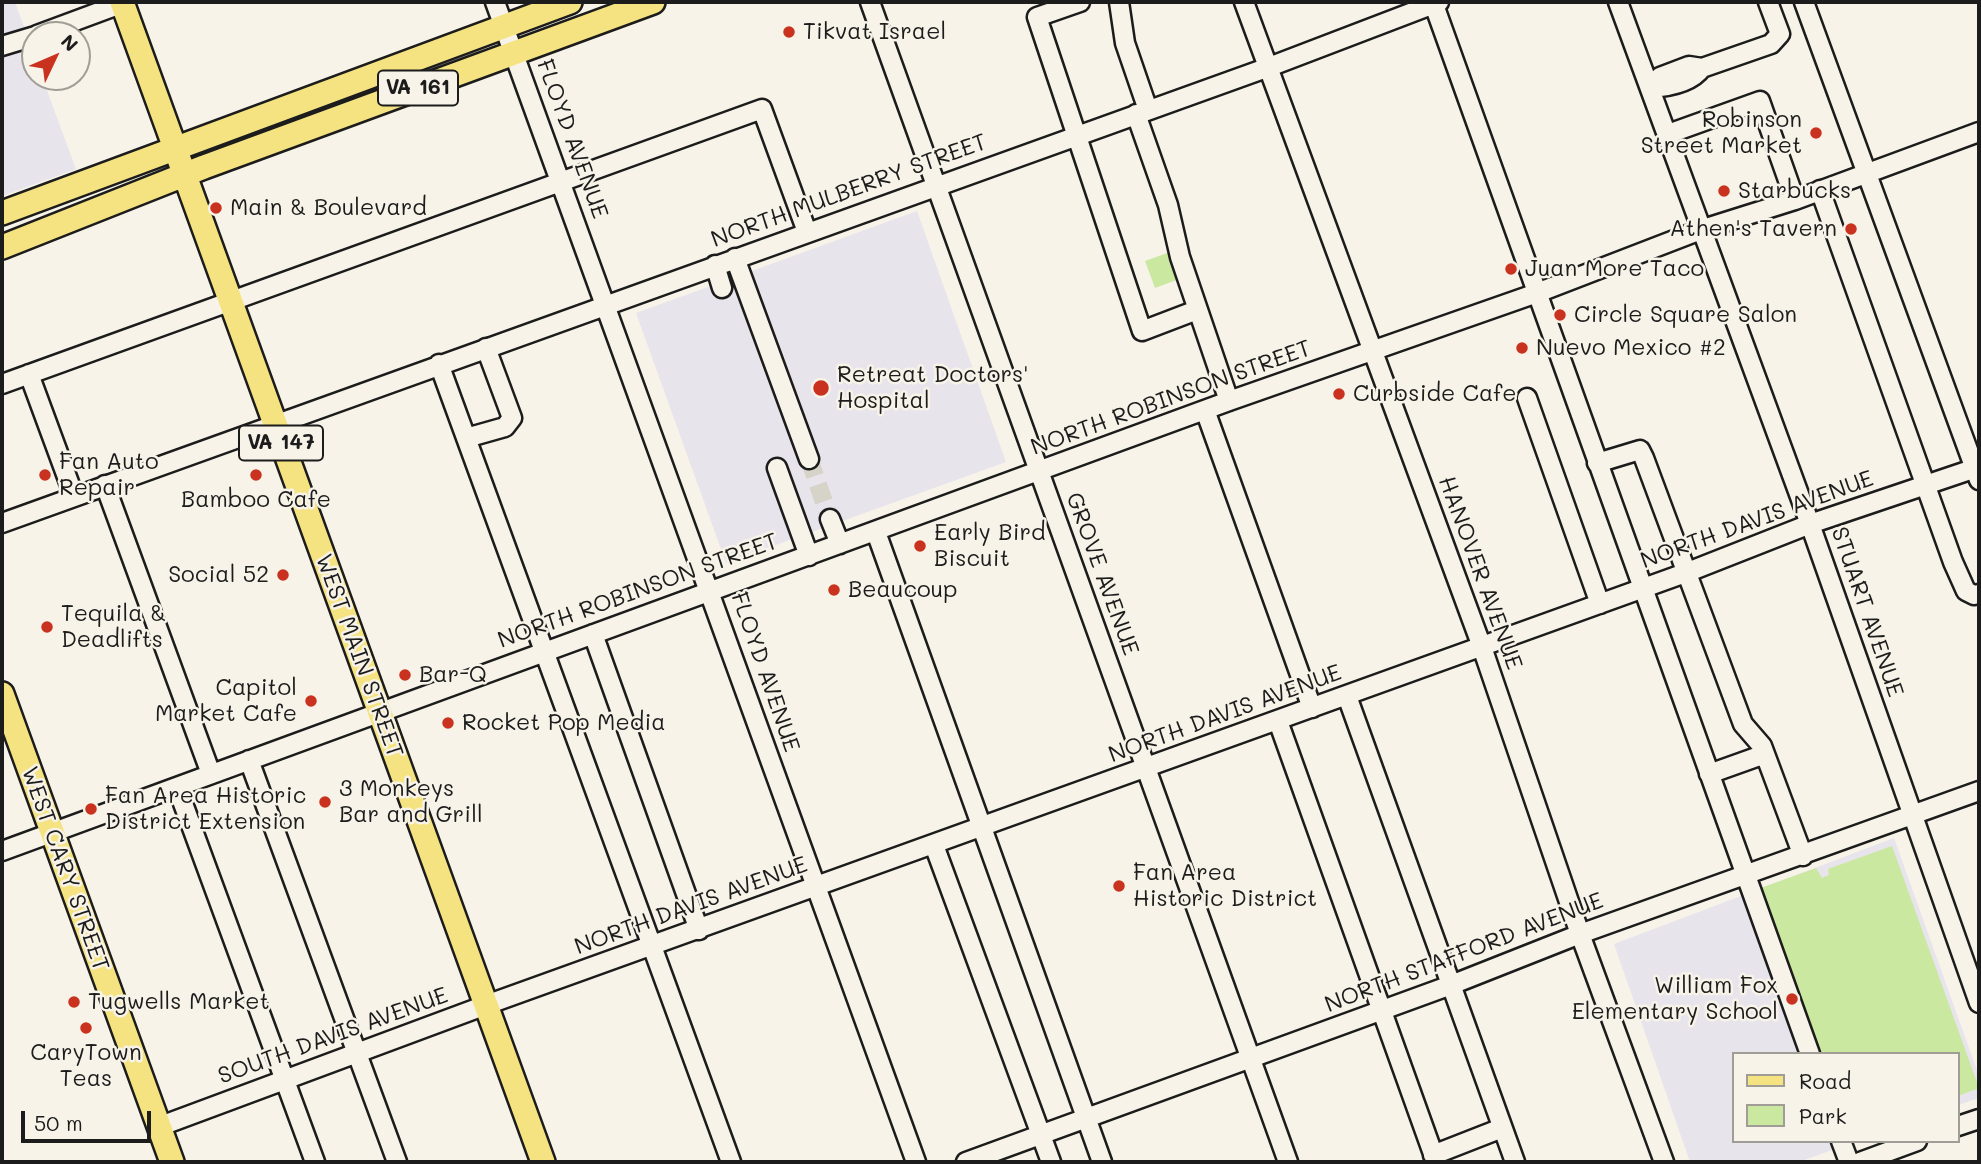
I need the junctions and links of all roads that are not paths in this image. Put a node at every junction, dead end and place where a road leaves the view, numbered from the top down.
1 (124, 2) edge
2 (495, 2) edge
3 (570, 2) edge
4 (653, 2) edge
5 (870, 2) edge
6 (1080, 2) edge
7 (1119, 2) edge
8 (1244, 2) edge
9 (1435, 2) edge
10 (1618, 2) edge
11 (1768, 2) edge
12 (1804, 2) edge
13 (73, 21) edge
14 (504, 26) junction
15 (21, 40) edge
16 (2, 46) edge
17 (514, 52) junction
18 (1269, 66) junction
19 (1650, 88) junction
20 (1142, 112) junction
21 (1979, 132) edge
22 (1668, 134) junction
23 (1076, 135) junction
24 (175, 150) junction
25 (1866, 174) junction
26 (184, 175) junction
27 (560, 181) junction
28 (934, 186) junction
29 (1820, 190) junction
30 (1794, 200) junction
31 (2, 213) edge
32 (1703, 229) junction
33 (807, 232) junction
34 (2, 247) edge
35 (735, 258) junction
36 (715, 265) junction
37 (722, 288) dead end
38 (1537, 293) junction
39 (229, 302) junction
40 (607, 304) junction
41 (1197, 310) junction
42 (486, 348) junction
43 (1372, 349) junction
44 (439, 364) junction
45 (29, 374) junction
46 (2, 384) edge
47 (1527, 398) dead end
48 (1229, 401) junction
49 (1205, 410) junction
50 (274, 424) junction
51 (466, 438) junction
52 (809, 459) tunnel mouth
53 (1597, 463) junction
54 (777, 468) dead end
55 (1040, 472) junction
56 (1978, 472) edge
57 (105, 485) junction
58 (1926, 486) junction
59 (74, 496) junction
60 (54, 504) junction
61 (830, 519) tunnel mouth
62 (61, 522) dead end
63 (2, 523) edge
64 (1810, 524) junction
65 (876, 532) junction
66 (840, 544) junction
67 (809, 556) junction
68 (1688, 572) junction
69 (1643, 589) junction
70 (710, 591) junction
71 (1979, 594) edge
72 (1600, 604) junction
73 (593, 634) junction
74 (1482, 647) junction
75 (544, 652) junction
76 (2, 694) edge
77 (1347, 696) junction
78 (1312, 708) junction
79 (380, 711) junction
80 (1278, 721) junction
81 (1765, 754) junction
82 (249, 760) junction
83 (1146, 769) junction
84 (1709, 774) junction
85 (211, 775) junction
86 (177, 787) junction
87 (1979, 791) edge
88 (1912, 815) junction
89 (982, 828) junction
90 (51, 833) junction
91 (934, 845) junction
92 (2, 852) edge
93 (1804, 856) junction
94 (1746, 877) junction
95 (814, 888) junction
96 (699, 930) junction
97 (1580, 934) junction
98 (652, 947) junction
99 (1451, 985) junction
100 (1979, 1003) edge
101 (486, 1006) junction
102 (1382, 1011) junction
103 (1809, 1052) edge
104 (358, 1054) junction
105 (1250, 1058) junction
106 (285, 1081) junction
107 (1086, 1118) junction
108 (1979, 1119) edge
109 (1960, 1125) edge
110 (158, 1127) junction
111 (1503, 1128) junction
112 (1041, 1135) junction
113 (1842, 1143) edge
114 (1912, 1143) edge
115 (1435, 1158) edge
116 (172, 1162) edge
117 (315, 1162) edge
118 (397, 1162) edge
119 (543, 1162) edge
120 (731, 1162) edge
121 (916, 1162) edge
122 (966, 1162) edge
123 (1051, 1162) edge
124 (1102, 1162) edge
125 (1288, 1162) edge
126 (1515, 1162) edge
127 (1664, 1162) edge
128 (1849, 1162) edge
129 (1860, 1162) edge

1 - 13 street
1 - 24 main road, VA 147
2 - 14 street, FLOYD AVENUE
3 - 14 main road, VA 161
4 - 17 main road, VA 161
5 - 28 street, GROVE AVENUE
6 - 23 street
7 - 20 street
8 - 18 street, HANOVER AVENUE
9 - 18 street, NORTH MULBERRY STREET
9 - 38 street
10 - 19 street, STUART AVENUE
11 - 19 street
12 - 25 street
14 - 17 street, FLOYD AVENUE
14 - 24 main road, VA 161
15 - 16 street
17 - 26 main road, VA 161
17 - 27 street, FLOYD AVENUE
18 - 20 street, NORTH MULBERRY STREET
18 - 43 street, HANOVER AVENUE
19 - 22 street, STUART AVENUE
20 - 23 street, NORTH MULBERRY STREET
20 - 41 street
21 - 25 street, NORTH ROBINSON STREET
22 - 30 street
22 - 32 street, STUART AVENUE
23 - 28 street, NORTH MULBERRY STREET
23 - 41 street
24 - 26 main road, WEST MAIN STREET / VA 147
24 - 31 main road, VA 161
25 - 29 street, NORTH ROBINSON STREET
25 - 56 street
26 - 34 main road, VA 161
26 - 39 main road, WEST MAIN STREET / VA 147
27 - 33 street
27 - 39 street
27 - 40 street, FLOYD AVENUE
28 - 33 street, NORTH MULBERRY STREET
28 - 55 street, GROVE AVENUE
29 - 30 street, NORTH ROBINSON STREET
29 - 58 street
30 - 32 street, NORTH ROBINSON STREET
32 - 38 street, NORTH ROBINSON STREET
32 - 64 street, STUART AVENUE
33 - 35 street, NORTH MULBERRY STREET
35 - 36 street, NORTH MULBERRY STREET
35 - 52 street
36 - 37 street
36 - 40 street, NORTH MULBERRY STREET
38 - 43 street, NORTH ROBINSON STREET
38 - 53 street
39 - 45 street
39 - 50 main road, WEST MAIN STREET / VA 147
40 - 42 street, NORTH MULBERRY STREET
40 - 70 street, FLOYD AVENUE
41 - 48 street
42 - 44 street, NORTH MULBERRY STREET
42 - 51 street
43 - 48 street, NORTH ROBINSON STREET
43 - 74 street, HANOVER AVENUE
44 - 50 street, NORTH MULBERRY STREET
44 - 51 street
45 - 46 street
45 - 59 street
47 - 72 street
48 - 49 street, NORTH ROBINSON STREET
49 - 55 street, NORTH ROBINSON STREET
49 - 78 street
50 - 57 street, NORTH MULBERRY STREET
50 - 79 main road, WEST MAIN STREET / VA 147
51 - 75 street
53 - 68 street
53 - 69 street
54 - 67 street
55 - 65 street, NORTH ROBINSON STREET
55 - 83 street, GROVE AVENUE
56 - 58 street, NORTH DAVIS AVENUE
57 - 59 street, NORTH MULBERRY STREET
57 - 85 street
58 - 64 street, NORTH DAVIS AVENUE
58 - 71 street
59 - 60 street, NORTH MULBERRY STREET
60 - 62 street
60 - 63 street, NORTH MULBERRY STREET
61 - 66 street
64 - 68 street, NORTH DAVIS AVENUE
64 - 88 street, STUART AVENUE
65 - 66 street, NORTH ROBINSON STREET
65 - 89 street
66 - 67 street, NORTH ROBINSON STREET
67 - 70 street, NORTH ROBINSON STREET
68 - 69 street, NORTH DAVIS AVENUE
68 - 81 street
69 - 72 street, NORTH DAVIS AVENUE
69 - 84 street
70 - 73 street, NORTH ROBINSON STREET
70 - 95 street, FLOYD AVENUE
72 - 74 street, NORTH DAVIS AVENUE
73 - 75 street, NORTH ROBINSON STREET
73 - 96 street
74 - 77 street, NORTH DAVIS AVENUE
74 - 97 street, HANOVER AVENUE
75 - 79 street, NORTH ROBINSON STREET
75 - 98 street
76 - 90 main road, WEST CARY STREET
77 - 78 street, NORTH DAVIS AVENUE
77 - 99 street
78 - 80 street, NORTH DAVIS AVENUE
79 - 82 street, NORTH ROBINSON STREET
79 - 101 main road, WEST MAIN STREET / VA 147
80 - 83 street, NORTH DAVIS AVENUE
80 - 102 street
81 - 84 street
81 - 93 street
82 - 85 street, NORTH ROBINSON STREET
82 - 104 street
83 - 89 street, NORTH DAVIS AVENUE
83 - 105 street, GROVE AVENUE
84 - 94 street
85 - 86 street, NORTH ROBINSON STREET
86 - 90 street, NORTH ROBINSON STREET
86 - 106 street
87 - 88 street, NORTH STAFFORD AVENUE
88 - 93 street, NORTH STAFFORD AVENUE
88 - 100 street, STUART AVENUE
89 - 91 street, NORTH DAVIS AVENUE
89 - 107 street
90 - 92 street, NORTH ROBINSON STREET
90 - 110 main road, WEST CARY STREET
91 - 95 street, NORTH DAVIS AVENUE
91 - 112 street
93 - 94 street, NORTH STAFFORD AVENUE
94 - 97 street, NORTH STAFFORD AVENUE
94 - 103 street
95 - 96 street, NORTH DAVIS AVENUE
95 - 121 street, FLOYD AVENUE
96 - 98 street, NORTH DAVIS AVENUE
97 - 99 street, NORTH STAFFORD AVENUE
97 - 127 street, HANOVER AVENUE
98 - 101 street, NORTH DAVIS AVENUE
98 - 120 street
99 - 102 street, NORTH STAFFORD AVENUE
99 - 111 street
101 - 104 street, SOUTH DAVIS AVENUE
101 - 119 main road, WEST MAIN STREET / VA 147
102 - 105 street, NORTH STAFFORD AVENUE
102 - 115 street
104 - 106 street, SOUTH DAVIS AVENUE
104 - 118 street
105 - 107 street, NORTH STAFFORD AVENUE
105 - 125 street, GROVE AVENUE
106 - 110 street, SOUTH DAVIS AVENUE
106 - 117 street
107 - 112 street, NORTH STAFFORD AVENUE
107 - 124 street
108 - 109 street
110 - 116 main road, WEST CARY STREET
111 - 115 street
111 - 126 street
112 - 122 street, NORTH STAFFORD AVENUE
112 - 123 street
113 - 128 street
114 - 129 street

